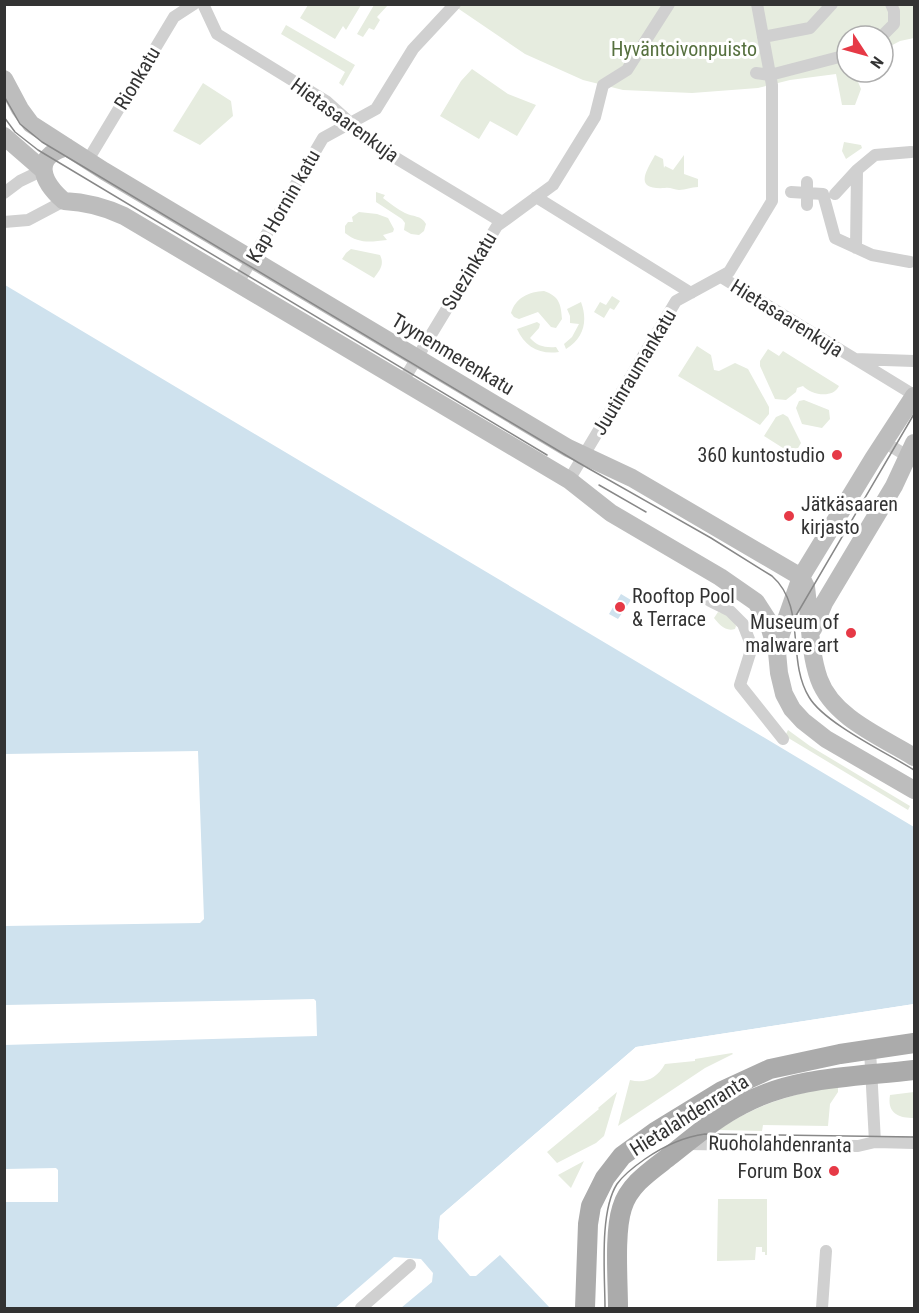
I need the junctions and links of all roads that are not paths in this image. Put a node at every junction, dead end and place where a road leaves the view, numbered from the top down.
1 (194, 4) edge
2 (203, 4) edge
3 (669, 4) edge
4 (757, 4) edge
5 (832, 4) edge
6 (891, 4) edge
7 (454, 5) edge
8 (894, 24) edge
9 (763, 37) junction
10 (835, 59) edge
11 (756, 73) dead end
12 (4, 79) edge
13 (771, 80) junction
14 (349, 122) junction
15 (4, 136) edge
16 (67, 147) junction
17 (911, 152) dead end
18 (88, 160) junction
19 (43, 170) junction
20 (857, 170) junction
21 (791, 192) dead end
22 (4, 193) edge
23 (835, 194) dead end
24 (536, 197) junction
25 (64, 201) junction
26 (4, 222) edge
27 (502, 222) junction
28 (856, 248) junction
29 (252, 260) junction
30 (910, 262) dead end
31 (721, 277) junction
32 (238, 283) junction
33 (691, 293) junction
34 (416, 359) junction
35 (854, 359) junction
36 (915, 361) edge
37 (403, 381) junction
38 (915, 395) edge
39 (884, 441) junction
40 (913, 453) edge
41 (584, 455) junction
42 (569, 480) junction
43 (801, 577) junction
44 (836, 582) junction
45 (710, 601) dead end
46 (756, 602) junction
47 (799, 602) junction
48 (812, 634) junction
49 (777, 652) junction
50 (783, 739) dead end
51 (915, 756) edge
52 (915, 790) edge
53 (915, 1043) edge
54 (870, 1050) junction
55 (915, 1070) edge
56 (872, 1075) junction
57 (875, 1142) junction
58 (915, 1143) edge
59 (685, 1144) junction
60 (825, 1251) dead end
61 (410, 1265) dead end
62 (361, 1308) edge
63 (585, 1308) edge
64 (618, 1308) edge
65 (822, 1308) edge

1 - 18 street, Rionkatu
2 - 14 street, Hietasaarenkuja
3 - 24 street, Suezinkatu
4 - 9 street, Juutinraumankatu
5 - 9 street
6 - 8 street
7 - 14 street, Kap Hornin katu
9 - 13 street, Juutinraumankatu
10 - 13 street
11 - 13 street
12 - 16 main road, Tyynenmerenkatu
13 - 31 street, Juutinraumankatu
14 - 27 street, Hietasaarenkuja
14 - 29 street, Kap Hornin katu
15 - 19 main road
16 - 18 main road, Tyynenmerenkatu
16 - 19 main road
17 - 20 street
18 - 29 main road, Tyynenmerenkatu
19 - 22 street
19 - 25 main road
20 - 23 street
20 - 28 street
21 - 28 street
24 - 27 street, Suezinkatu
24 - 33 street
25 - 26 street
25 - 32 main road
27 - 34 street, Suezinkatu
28 - 30 street
29 - 32 street, Kap Hornin katu
29 - 34 main road, Tyynenmerenkatu
31 - 33 street, Juutinraumankatu
31 - 35 street, Hietasaarenkuja
32 - 37 main road
33 - 41 street, Juutinraumankatu
34 - 37 street, Suezinkatu
34 - 41 main road, Tyynenmerenkatu
35 - 36 street, Hietasaarenkuja
35 - 38 street, Hietasaarenkuja
37 - 42 main road
38 - 39 main road
39 - 40 street
39 - 43 main road
40 - 44 main road
41 - 42 street, Juutinraumankatu
41 - 43 main road, Tyynenmerenkatu
42 - 46 main road
43 - 47 main road
44 - 47 main road
44 - 48 main road
45 - 50 street
46 - 47 main road
46 - 49 main road
47 - 48 main road
47 - 49 main road
48 - 51 main road
49 - 52 main road
53 - 54 main road, Hietalahdenranta
54 - 56 street, Ruoholahdenranta
54 - 63 main road, Hietalahdenranta
55 - 56 main road, Hietalahdenranta
56 - 57 street, Ruoholahdenranta
56 - 59 main road, Hietalahdenranta
57 - 58 street, Ruoholahdenranta
57 - 59 street, Ruoholahdenranta
59 - 64 main road, Hietalahdenranta
60 - 65 street
61 - 62 street

